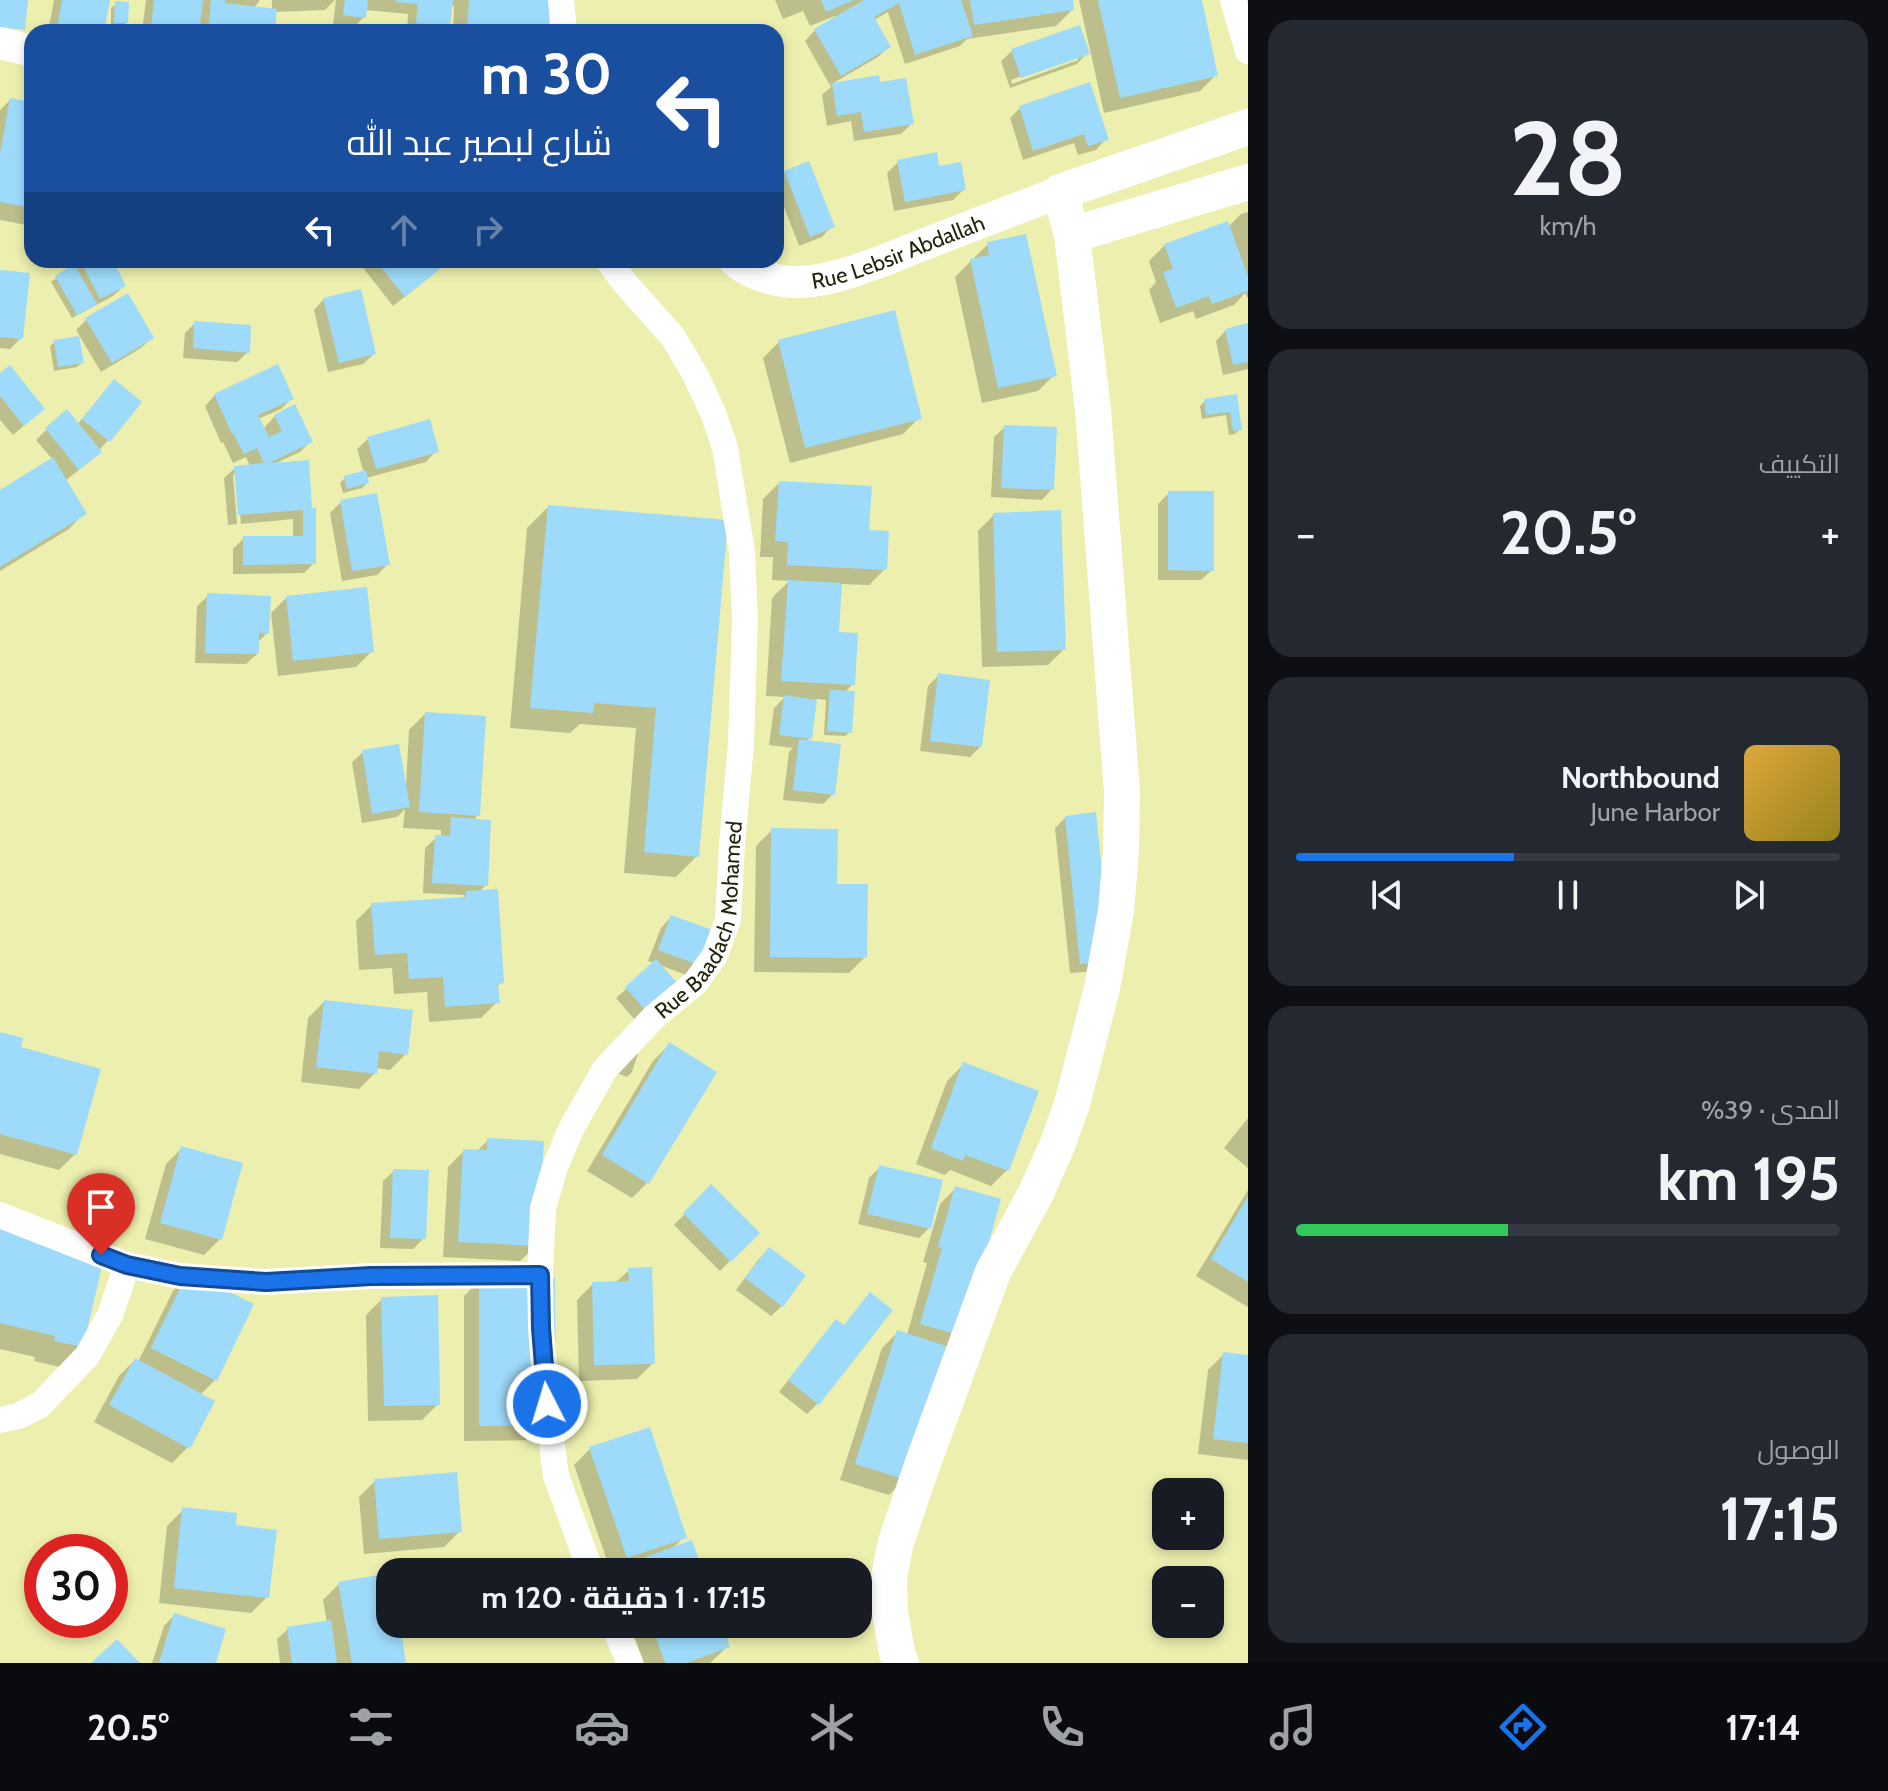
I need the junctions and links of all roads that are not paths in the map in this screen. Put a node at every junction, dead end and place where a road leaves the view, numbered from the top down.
1 (561, 0) edge
2 (1233, 0) edge
3 (563, 24) edge
4 (0, 43) edge
5 (24, 49) edge
6 (1248, 51) edge
7 (1248, 127) edge
8 (1248, 182) edge
9 (1060, 192) junction
10 (1072, 235) junction
11 (614, 268) edge
12 (748, 268) edge
13 (0, 1215) edge
14 (127, 1265) junction
15 (540, 1275) junction
16 (0, 1420) edge
17 (586, 1558) edge
18 (619, 1638) edge
19 (630, 1663) edge
20 (901, 1663) edge

1 - 3 street
2 - 6 street
4 - 5 street
7 - 9 main road
8 - 10 main road
9 - 10 main road
9 - 12 street, Rue Lebsir Abdallah
10 - 20 main road
11 - 15 street, Rue Baadach Mohamed
13 - 14 street
14 - 15 street
14 - 16 street
15 - 17 street, Rue Baadach Mohamed
18 - 19 street

